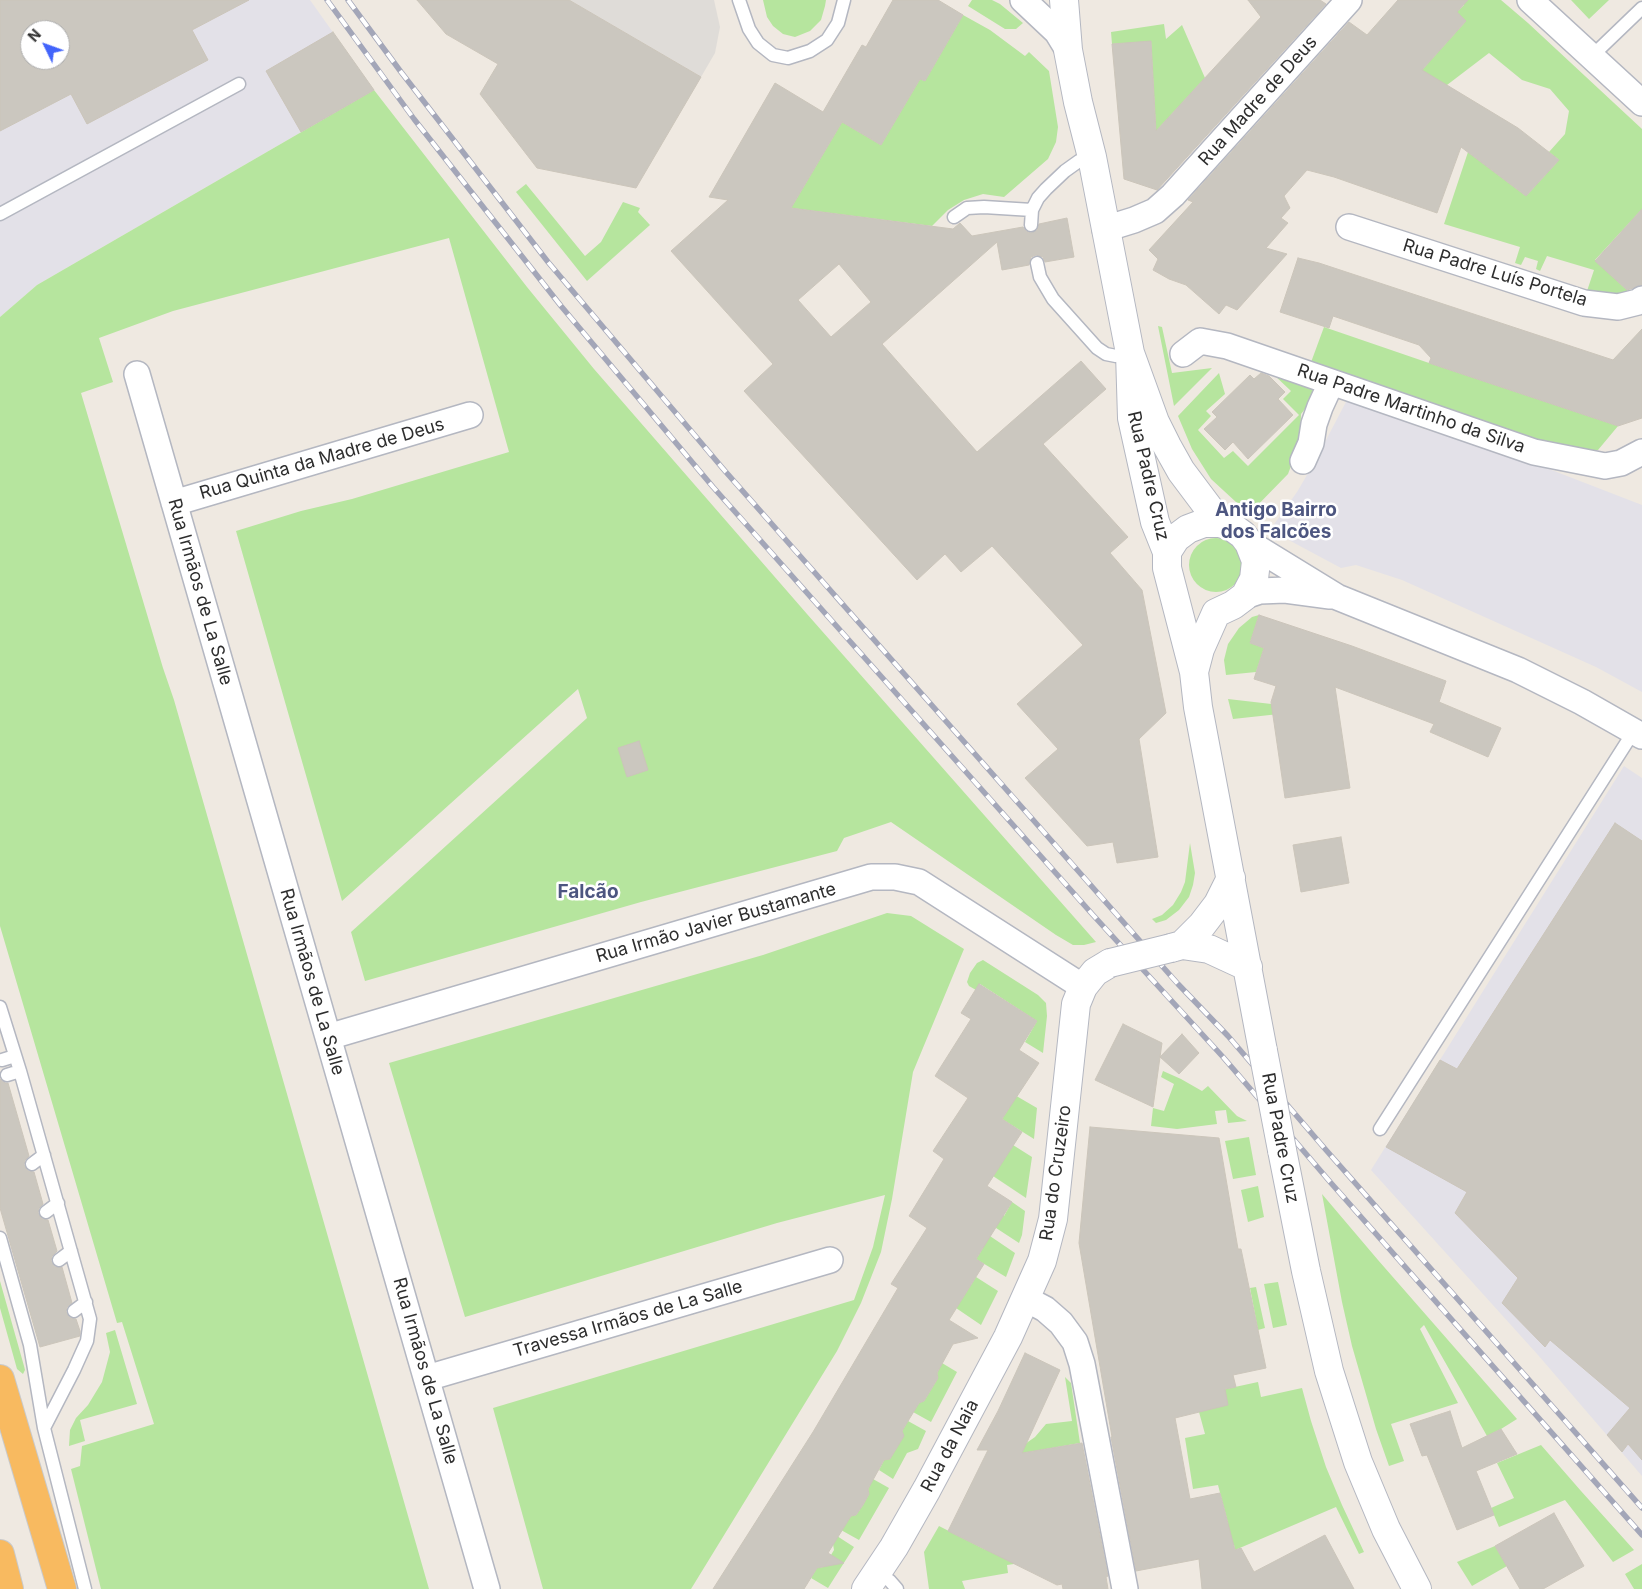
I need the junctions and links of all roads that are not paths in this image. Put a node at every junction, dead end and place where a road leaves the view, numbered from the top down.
1 (739, 0) edge
2 (844, 0) edge
3 (1023, 0) edge
4 (1064, 0) edge
5 (1082, 0) edge
6 (1350, 0) edge
7 (1530, 0) edge
8 (1642, 8) edge
9 (1068, 50) junction
10 (1591, 57) junction
11 (238, 84) dead end
12 (1642, 103) edge
13 (1092, 158) junction
14 (1032, 210) junction
15 (0, 214) edge
16 (954, 217) dead end
17 (1031, 225) dead end
18 (1349, 227) dead end
19 (1105, 229) junction
20 (1037, 264) dead end
21 (1642, 299) edge
22 (1130, 353) junction
23 (1183, 354) dead end
24 (137, 374) dead end
25 (1332, 383) junction
26 (470, 415) dead end
27 (1642, 452) edge
28 (1303, 461) dead end
29 (174, 503) junction
30 (1220, 523) junction
31 (1249, 543) junction
32 (1166, 552) junction
33 (1173, 590) junction
34 (1245, 596) junction
35 (1337, 597) junction
36 (1216, 613) junction
37 (1194, 672) junction
38 (1638, 733) edge
39 (1231, 878) junction
40 (1176, 946) junction
41 (1248, 967) junction
42 (1083, 987) junction
43 (0, 1008) edge
44 (0, 1033) edge
45 (328, 1037) junction
46 (11, 1044) junction
47 (20, 1071) junction
48 (7, 1075) dead end
49 (1380, 1129) dead end
50 (44, 1155) junction
51 (32, 1164) dead end
52 (58, 1203) junction
53 (46, 1212) dead end
54 (4, 1242) edge
55 (71, 1251) junction
56 (60, 1260) dead end
57 (830, 1260) dead end
58 (1026, 1299) junction
59 (86, 1302) junction
60 (74, 1311) dead end
61 (427, 1378) junction
62 (0, 1380) edge
63 (44, 1428) junction
64 (0, 1554) edge
65 (880, 1584) edge
66 (9, 1589) edge
67 (62, 1589) edge
68 (85, 1589) edge
69 (487, 1589) edge
70 (1125, 1589) edge
71 (1417, 1589) edge

1 - 2 lane
3 - 9 street
4 - 9 street
5 - 13 street
6 - 19 street, Rua Madre de Deus
7 - 10 street
8 - 10 lane
9 - 13 street
10 - 12 street
11 - 15 lane
13 - 14 lane
13 - 19 street
14 - 16 lane
14 - 17 lane
18 - 21 street, Rua Padre Luís Portela
19 - 22 street
20 - 22 lane
22 - 30 street, Rua Padre Cruz
22 - 32 street, Rua Padre Cruz
23 - 25 street, Rua Padre Martinho da Silva
24 - 29 street, Rua Irmãos de La Salle
25 - 27 street, Rua Padre Martinho da Silva
25 - 28 street
26 - 29 street, Rua Quinta da Madre de Deus
29 - 45 street, Rua Irmãos de La Salle
30 - 31 street, Rua Padre Cruz
30 - 32 street, Rua Padre Cruz
31 - 34 street
31 - 35 street
32 - 33 street, Rua Padre Cruz
33 - 36 street
33 - 37 street, Rua Padre Cruz
34 - 35 street
34 - 36 street
35 - 38 street
36 - 37 street, Rua Padre Cruz
37 - 39 street, Rua Padre Cruz
38 - 49 lane
39 - 40 street
39 - 41 street, Rua Padre Cruz
40 - 41 street, Rua do Cruzeiro
40 - 42 street, Rua do Cruzeiro, bridge
41 - 71 street, Rua Padre Cruz, bridge
42 - 45 street, Rua Irmão Javier Bustamante
42 - 58 street, Rua do Cruzeiro
43 - 46 lane
44 - 46 lane
45 - 61 street, Rua Irmãos de La Salle
46 - 47 lane
47 - 48 lane
47 - 50 lane
50 - 51 lane
50 - 52 lane
52 - 53 lane
52 - 55 lane
54 - 63 lane
55 - 56 lane
55 - 59 lane
57 - 61 street, Travessa Irmãos de La Salle
58 - 65 street, Rua da Naia
58 - 70 street
59 - 60 lane
59 - 63 lane
61 - 69 street, Rua Irmãos de La Salle
62 - 67 highway
63 - 68 lane
64 - 66 highway

